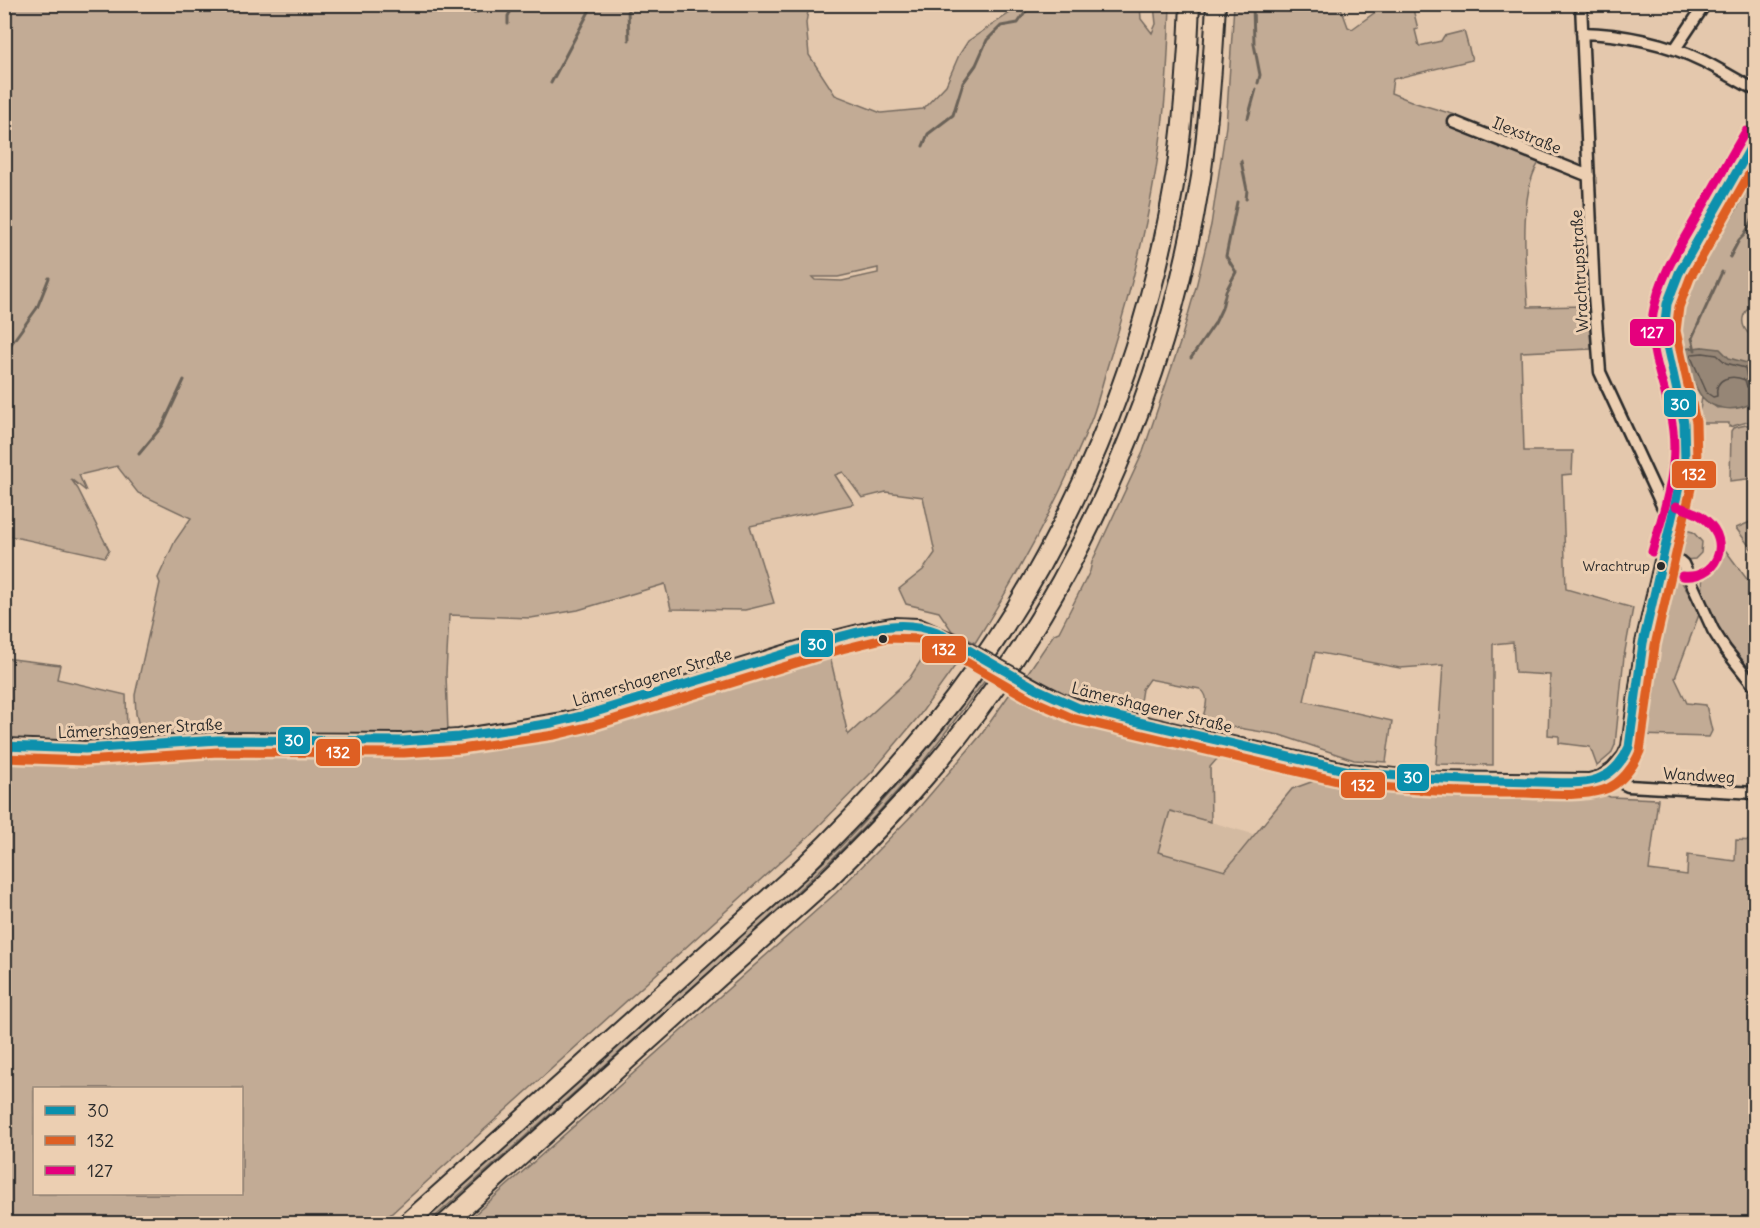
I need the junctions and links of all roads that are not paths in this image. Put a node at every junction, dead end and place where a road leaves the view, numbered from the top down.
1 (1190, 4) edge
2 (1216, 4) edge
3 (1581, 4) edge
4 (1705, 4) edge
5 (1582, 33) junction
6 (1675, 49) junction
7 (1755, 90) edge
8 (1454, 122) dead end
9 (1755, 137) edge
10 (1589, 176) junction
11 (1673, 518) junction
12 (1664, 555) junction
13 (1755, 688) edge
14 (4, 746) edge
15 (1610, 773) junction
16 (1755, 793) edge
17 (406, 1224) edge
18 (445, 1224) edge

1 - 17 highway
2 - 18 highway
3 - 5 street, Wrachtrupstraße
4 - 6 street
5 - 6 street
5 - 10 street, Wrachtrupstraße
6 - 7 street
8 - 10 street, Ilexstraße
9 - 11 main road
10 - 11 street, Wrachtrupstraße
11 - 12 main road
12 - 13 street
12 - 15 main road
14 - 15 main road, Lämershagener Straße, bridge
15 - 16 street, Wandweg

